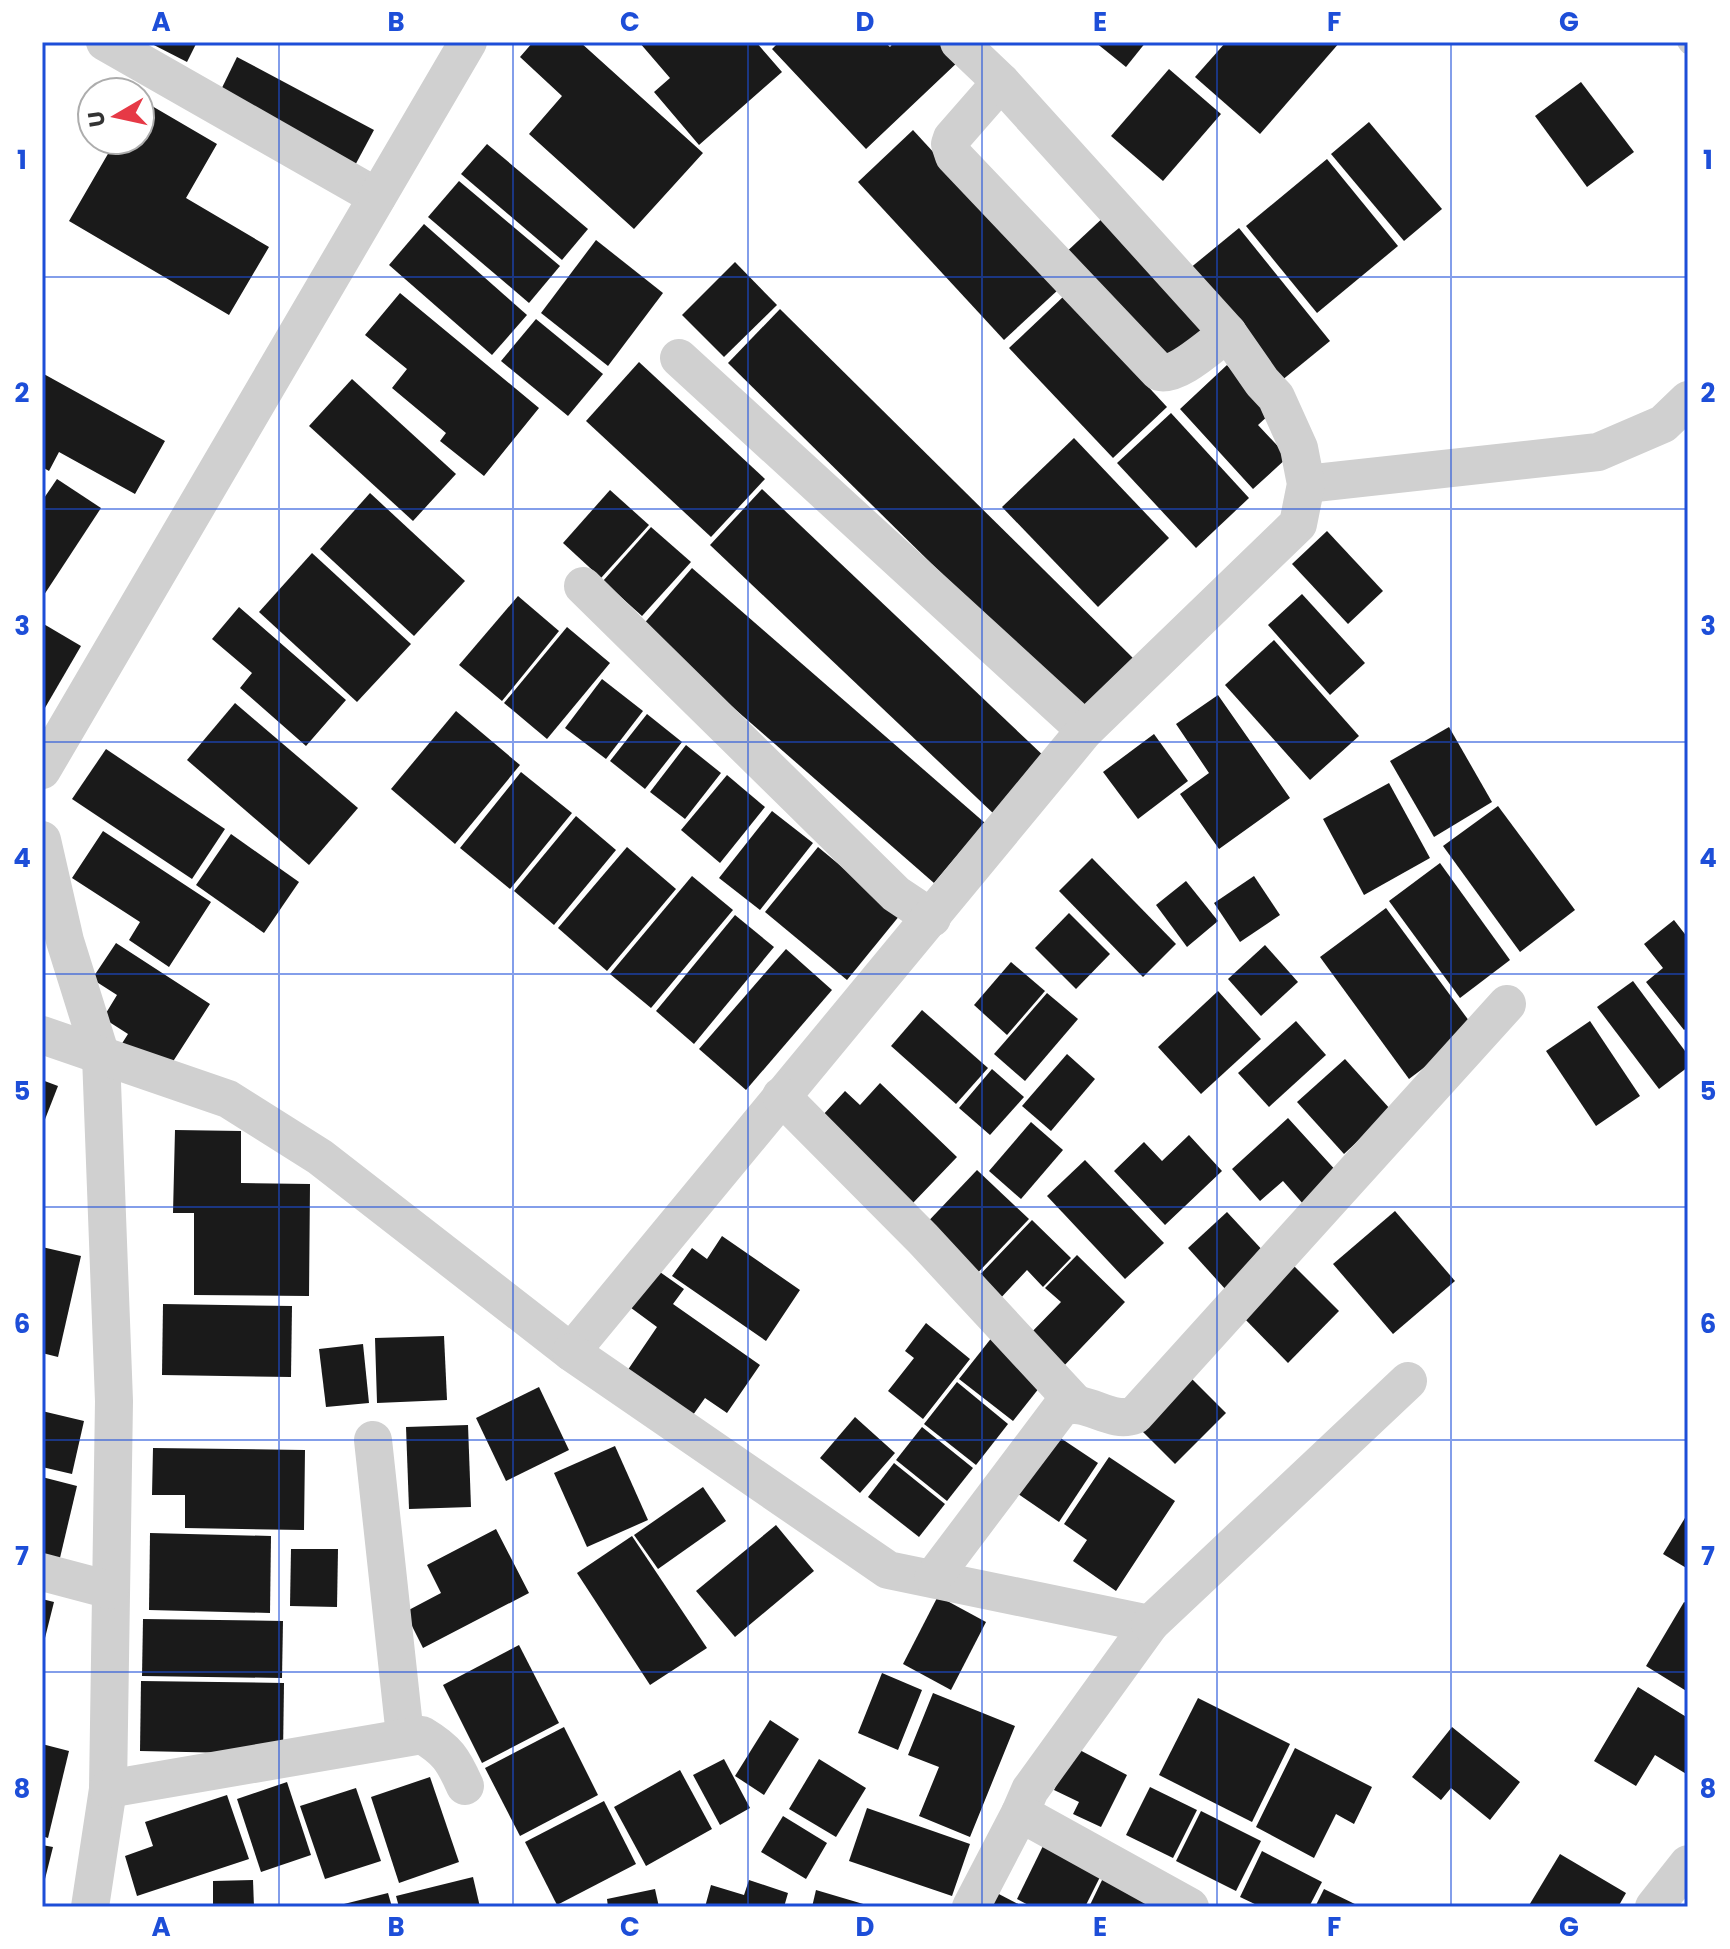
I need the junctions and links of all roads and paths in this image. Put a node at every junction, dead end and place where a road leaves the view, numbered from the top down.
1 (105, 42) edge
2 (468, 42) edge
3 (959, 42) edge
4 (1001, 82) junction
5 (377, 197) junction
6 (1228, 333) junction
7 (679, 358) dead end
8 (1688, 400) edge
9 (1306, 484) junction
10 (583, 586) dead end
11 (1085, 730) junction
12 (42, 770) edge
13 (42, 840) edge
14 (932, 918) junction
15 (1507, 1004) dead end
16 (42, 1035) edge
17 (101, 1056) junction
18 (781, 1096) junction
19 (571, 1352) junction
20 (1408, 1381) dead end
21 (1075, 1403) junction
22 (373, 1440) dead end
23 (42, 1572) edge
24 (933, 1578) junction
25 (110, 1590) junction
26 (1150, 1624) junction
27 (405, 1736) junction
28 (465, 1786) dead end
29 (108, 1789) junction
30 (1020, 1813) junction
31 (1688, 1864) edge
32 (1175, 1903) edge
33 (90, 1907) edge
34 (971, 1907) edge
35 (1654, 1907) edge

1 - 5 street
2 - 5 street
3 - 4 street
4 - 6 street
4 - 6 street
5 - 12 street
6 - 9 street
7 - 11 street
8 - 9 street
9 - 11 street
10 - 14 street
11 - 14 street
13 - 17 street
14 - 18 street
15 - 21 street
16 - 17 street
17 - 19 street
17 - 25 street
18 - 19 street
18 - 21 street
19 - 24 street
20 - 26 street
21 - 24 street
22 - 27 street
23 - 25 street
24 - 26 street
25 - 29 street
26 - 30 street
27 - 28 street
27 - 29 street
29 - 33 street
30 - 32 street
30 - 34 street
31 - 35 street

